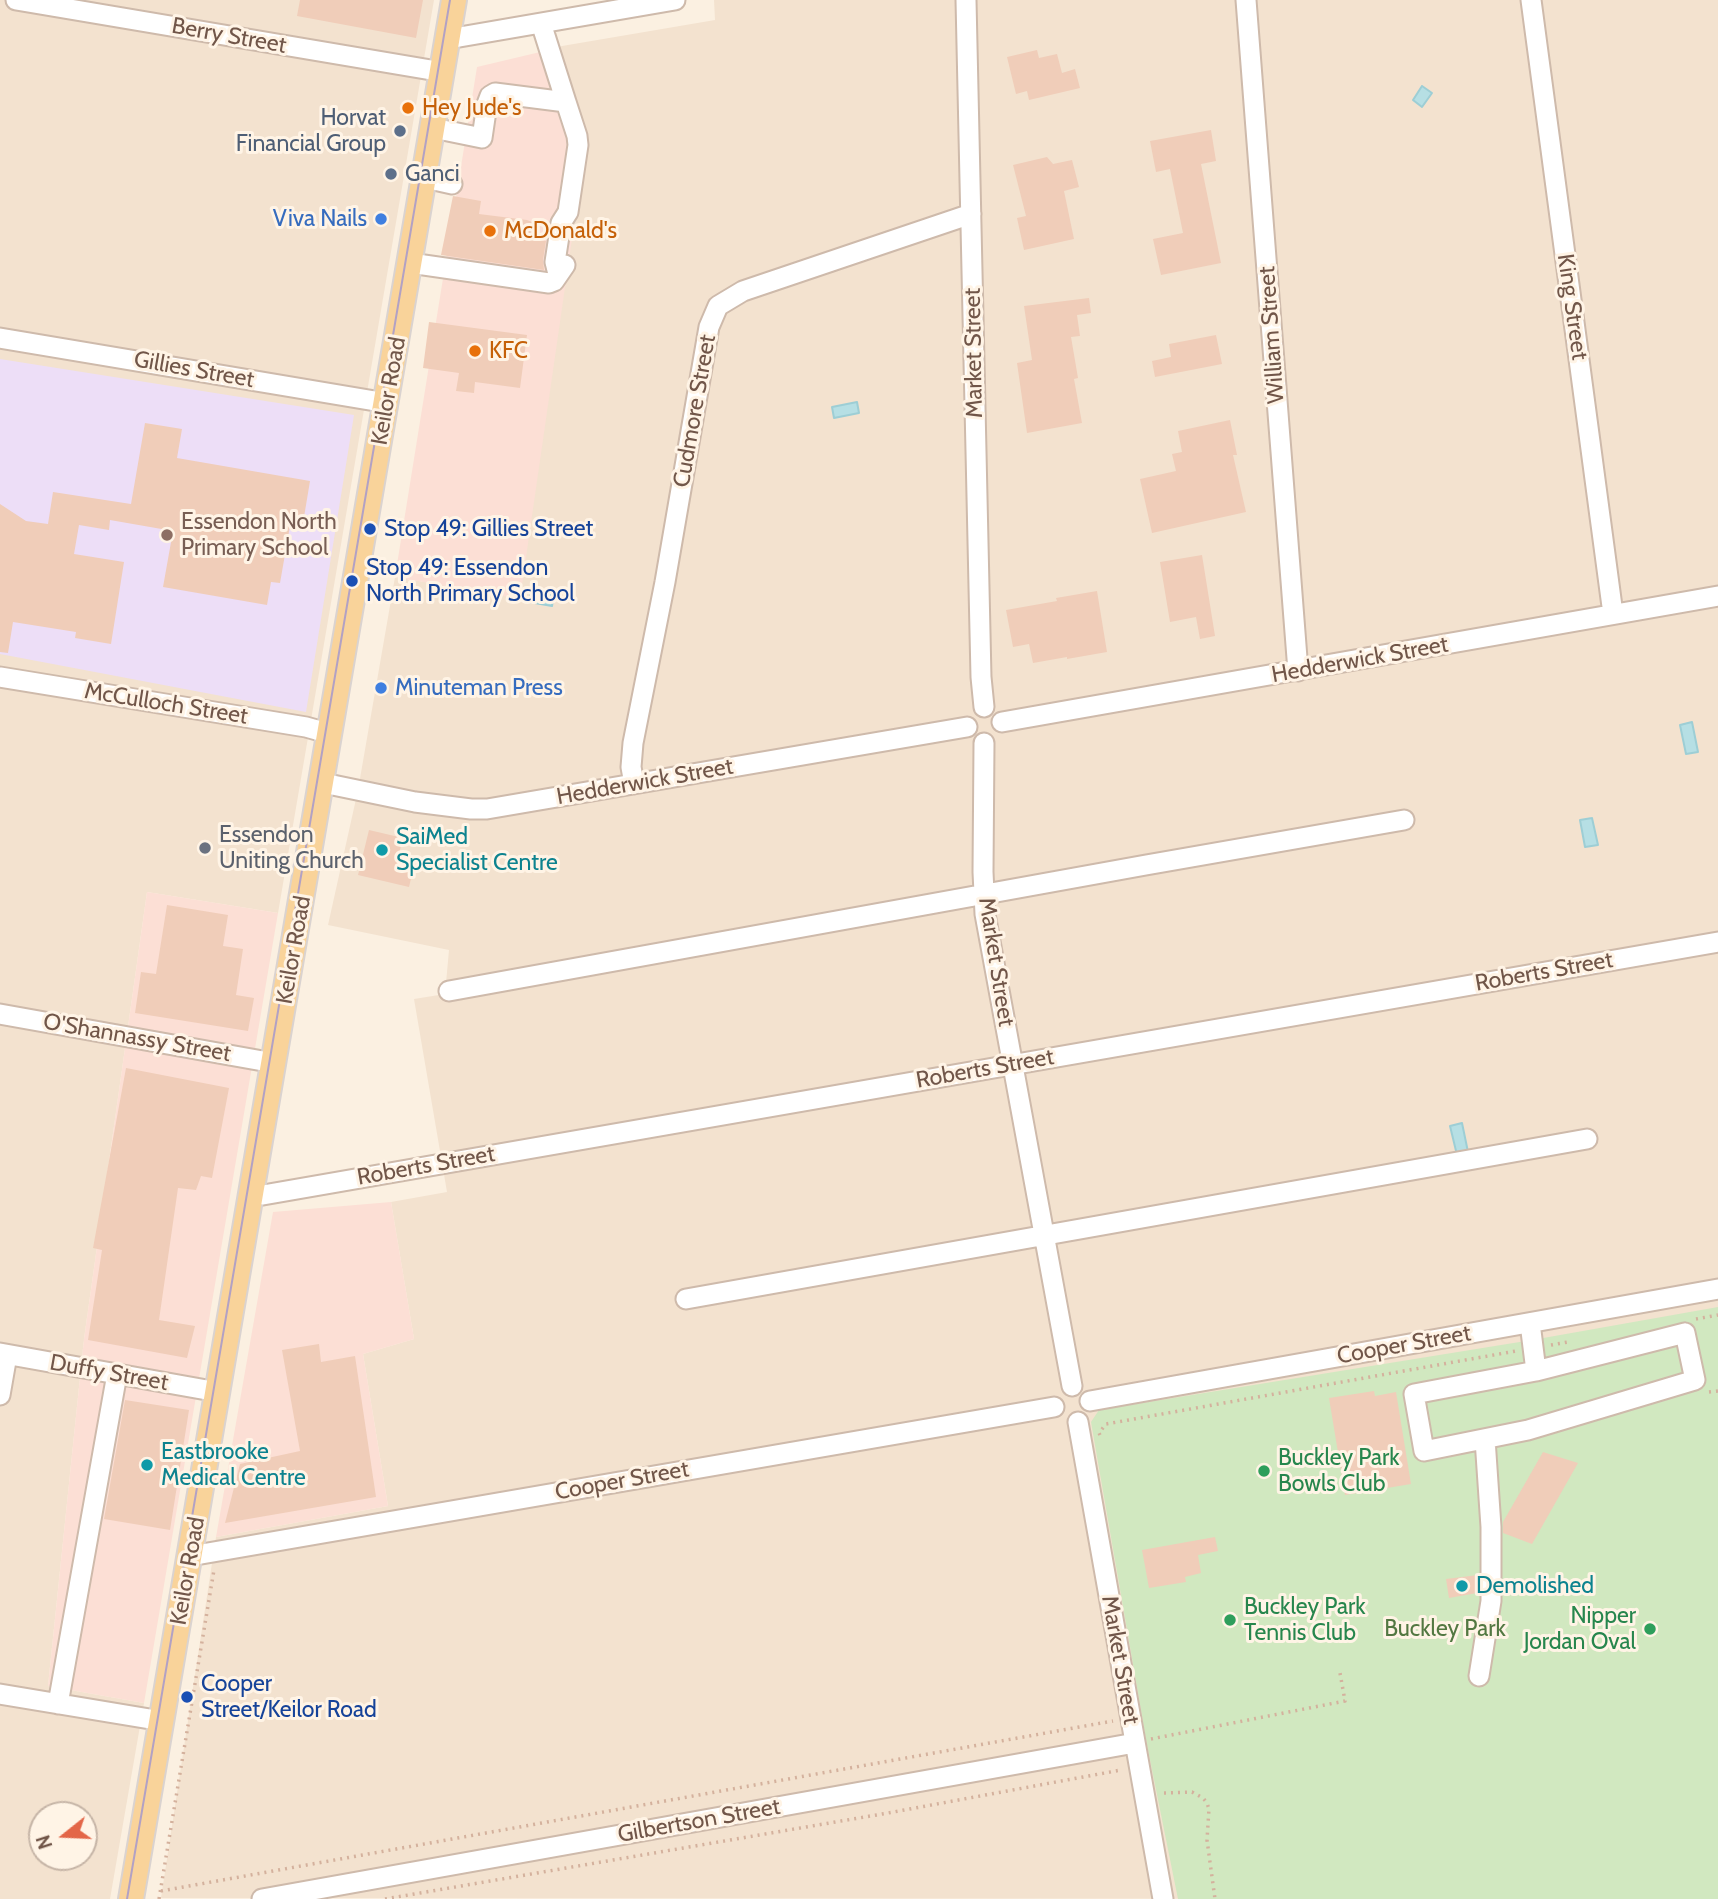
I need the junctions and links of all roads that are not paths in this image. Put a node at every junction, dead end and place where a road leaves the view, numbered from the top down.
1 (16, 0) edge
2 (454, 0) edge
3 (675, 0) edge
4 (966, 0) edge
5 (1246, 0) edge
6 (1531, 0) edge
7 (541, 23) junction
8 (447, 39) junction
9 (443, 72) junction
10 (565, 102) junction
11 (433, 128) junction
12 (425, 178) junction
13 (452, 184) dead end
14 (971, 214) junction
15 (410, 263) junction
16 (0, 338) edge
17 (387, 403) junction
18 (1718, 596) edge
19 (1613, 614) junction
20 (1298, 671) junction
21 (0, 677) edge
22 (984, 707) junction
23 (1002, 722) junction
24 (967, 727) junction
25 (331, 734) junction
26 (984, 743) junction
27 (323, 783) junction
28 (634, 784) junction
29 (1404, 820) dead end
30 (984, 895) junction
31 (1718, 942) edge
32 (449, 990) dead end
33 (0, 1014) edge
34 (274, 1062) junction
35 (1014, 1064) junction
36 (1587, 1139) dead end
37 (252, 1193) junction
38 (1045, 1235) junction
39 (1718, 1289) edge
40 (686, 1299) dead end
41 (1530, 1323) junction
42 (4, 1354) edge
43 (1536, 1371) junction
44 (117, 1374) junction
45 (1072, 1386) junction
46 (218, 1392) junction
47 (0, 1395) edge
48 (1090, 1401) junction
49 (1054, 1407) junction
50 (1078, 1422) junction
51 (1485, 1439) junction
52 (190, 1556) junction
53 (1479, 1676) dead end
54 (0, 1695) edge
55 (58, 1704) junction
56 (162, 1721) junction
57 (1135, 1742) junction
58 (131, 1899) edge
59 (262, 1899) edge
60 (1163, 1899) edge

1 - 9 street, Berry Street
2 - 8 main road, Keilor Road
3 - 7 street
4 - 14 street, Market Street
5 - 20 street, William Street
6 - 19 street, King Street
7 - 8 street
7 - 10 street
8 - 9 main road, Keilor Road
9 - 11 main road, Keilor Road
10 - 11 street
10 - 15 street
11 - 12 main road, Keilor Road
12 - 13 street
12 - 15 main road, Keilor Road
14 - 22 street, Market Street
14 - 28 street, Cudmore Street
15 - 17 main road, Keilor Road
16 - 17 street, Gillies Street
17 - 25 main road, Keilor Road
18 - 19 street, Hedderwick Street
19 - 20 street, Hedderwick Street
20 - 23 street, Hedderwick Street
21 - 25 street, McCulloch Street
22 - 23 street
22 - 24 street
23 - 26 street
24 - 26 street
24 - 28 street, Hedderwick Street
25 - 27 main road, Keilor Road
26 - 30 street, Market Street
27 - 28 street, Hedderwick Street
27 - 34 main road, Keilor Road
29 - 30 street
30 - 32 street
30 - 35 street, Market Street
31 - 35 street, Roberts Street
33 - 34 street, O'Shannassy Street
34 - 37 main road, Keilor Road
35 - 37 street, Roberts Street
35 - 38 street, Market Street
36 - 38 street
37 - 46 main road, Keilor Road
38 - 40 street
38 - 45 street, Market Street
39 - 41 street, Cooper Street
41 - 43 street
41 - 48 street, Cooper Street
42 - 44 street, Duffy Street
42 - 47 street
43 - 51 street
43 - 51 street
44 - 46 street, Duffy Street
44 - 55 street
45 - 48 street
45 - 49 street
46 - 52 main road, Keilor Road
48 - 50 street
49 - 50 street
49 - 52 street, Cooper Street
50 - 57 street, Market Street
51 - 53 street
52 - 56 main road, Keilor Road
54 - 55 street
55 - 56 street
56 - 58 main road, Keilor Road
57 - 59 street, Gilbertson Street
57 - 60 street, Market Street

